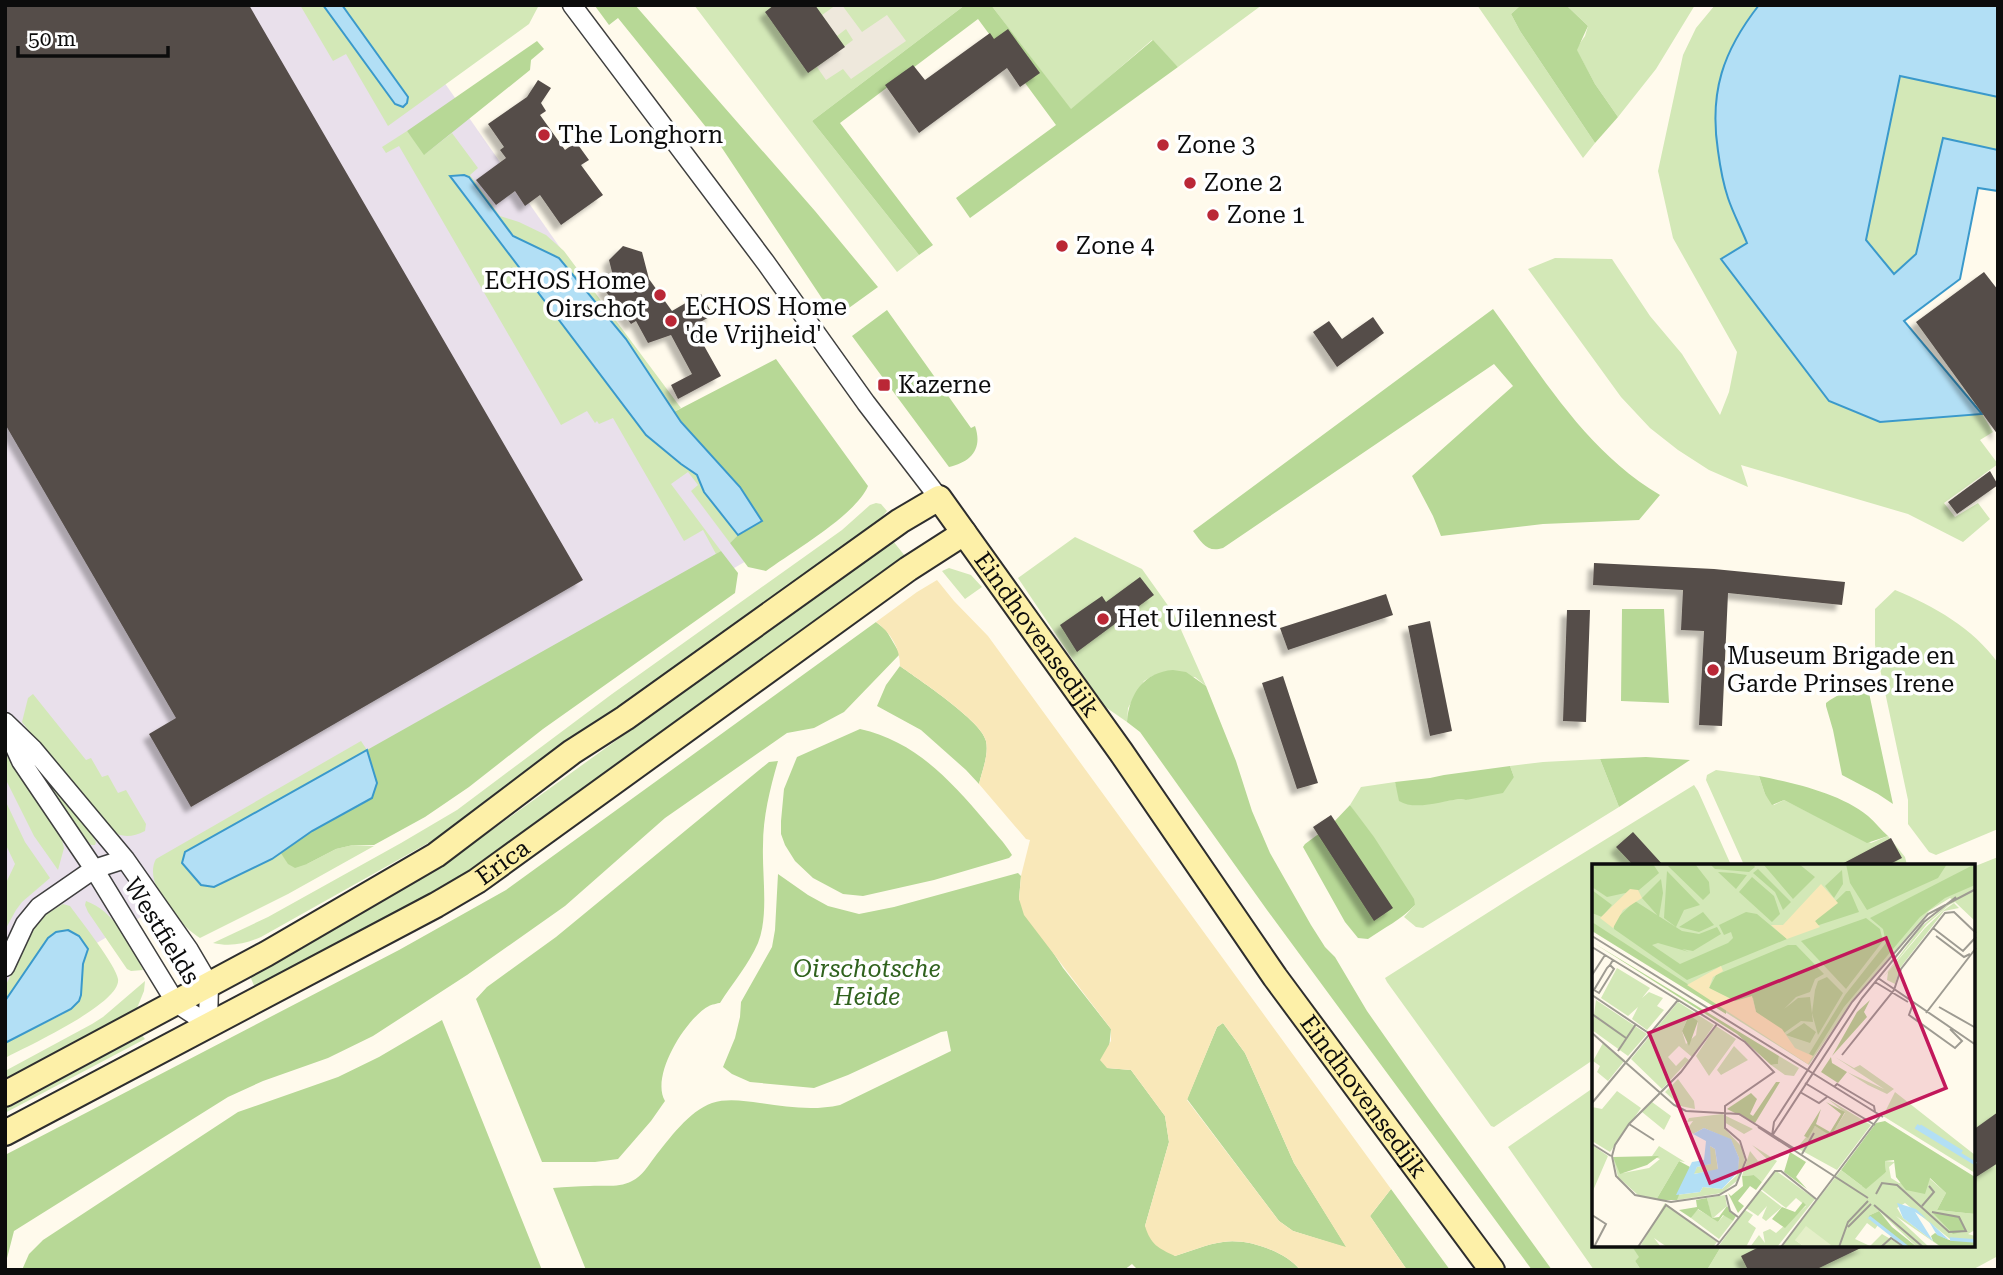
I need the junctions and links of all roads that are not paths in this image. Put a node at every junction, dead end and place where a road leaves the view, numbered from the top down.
1 (572, 5) edge
2 (939, 498) junction
3 (964, 533) junction
4 (5, 725) edge
5 (125, 859) junction
6 (94, 869) junction
7 (5, 967) edge
8 (209, 984) junction
9 (176, 1003) junction
10 (208, 1024) junction
11 (5, 1094) edge
12 (5, 1133) edge
13 (1492, 1270) edge

1 - 2 street, Eindhovensedijk
2 - 3 street, Eindhovensedijk
2 - 8 street, Erica
3 - 10 street, Erica
3 - 13 street, Eindhovensedijk
4 - 5 street, Westfields
4 - 6 street, Westfields
5 - 6 street, Westfields
5 - 8 street, Westfields
6 - 7 street, Westfields
6 - 9 street, Westfields
8 - 9 street, Erica
8 - 10 street, Westfields
9 - 10 street, Westfields
9 - 11 street, Erica
10 - 12 street, Erica

